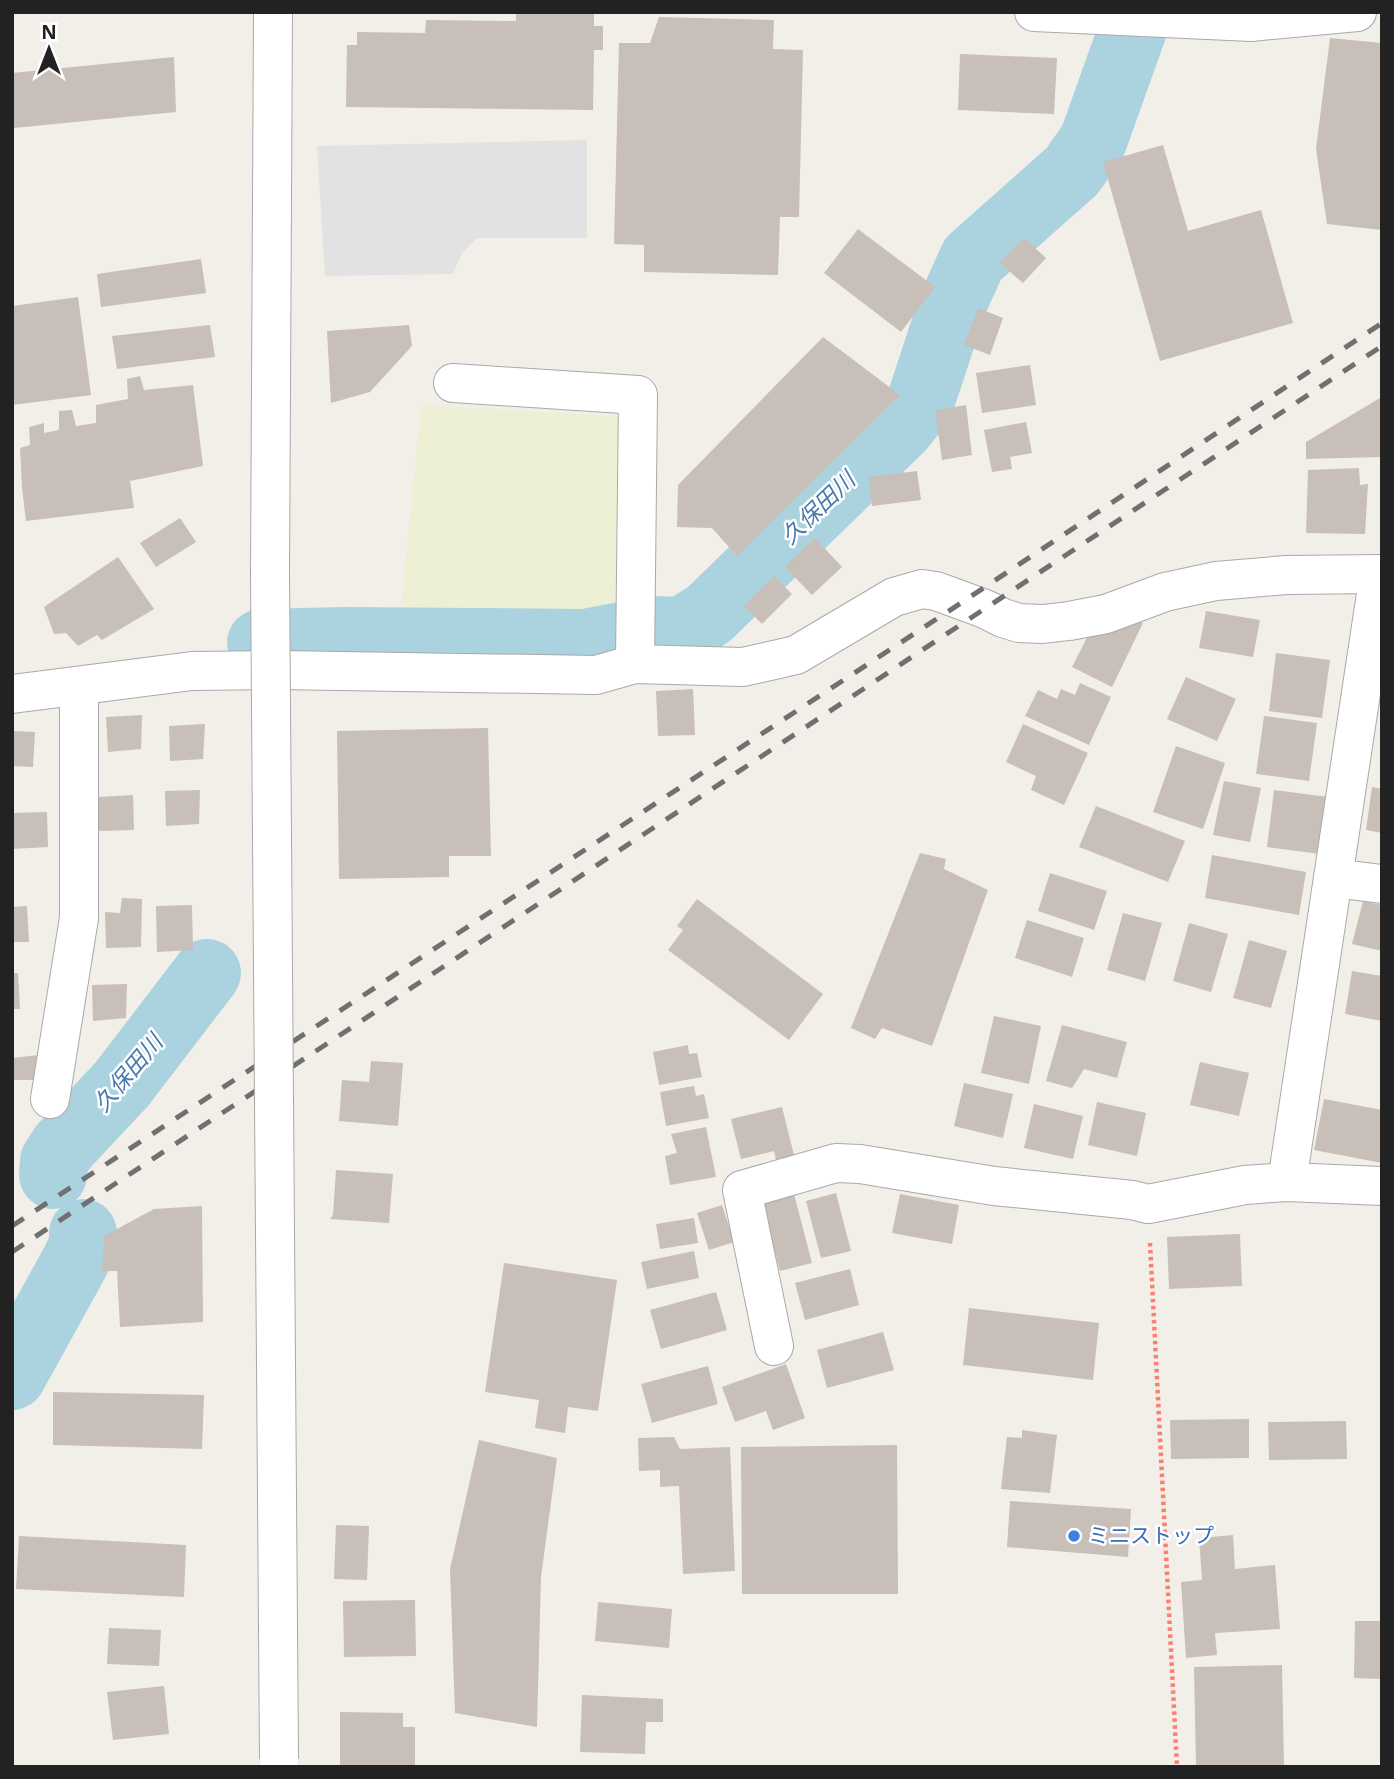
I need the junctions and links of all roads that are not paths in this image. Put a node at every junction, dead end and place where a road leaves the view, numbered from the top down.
1 (273, 12) edge
2 (1034, 12) edge
3 (1357, 12) edge
4 (453, 383) dead end
5 (1380, 573) edge
6 (635, 664) junction
7 (79, 687) junction
8 (12, 694) edge
9 (1333, 878) junction
10 (1382, 884) edge
11 (50, 1099) dead end
12 (1287, 1182) junction
13 (1382, 1186) edge
14 (774, 1346) dead end
15 (280, 1763) edge

1 - 15 street, bridge
2 - 3 street
4 - 6 street
5 - 6 street
5 - 9 street
6 - 7 street
7 - 8 street
7 - 11 street
9 - 10 street
9 - 12 street
12 - 13 street
12 - 14 street

